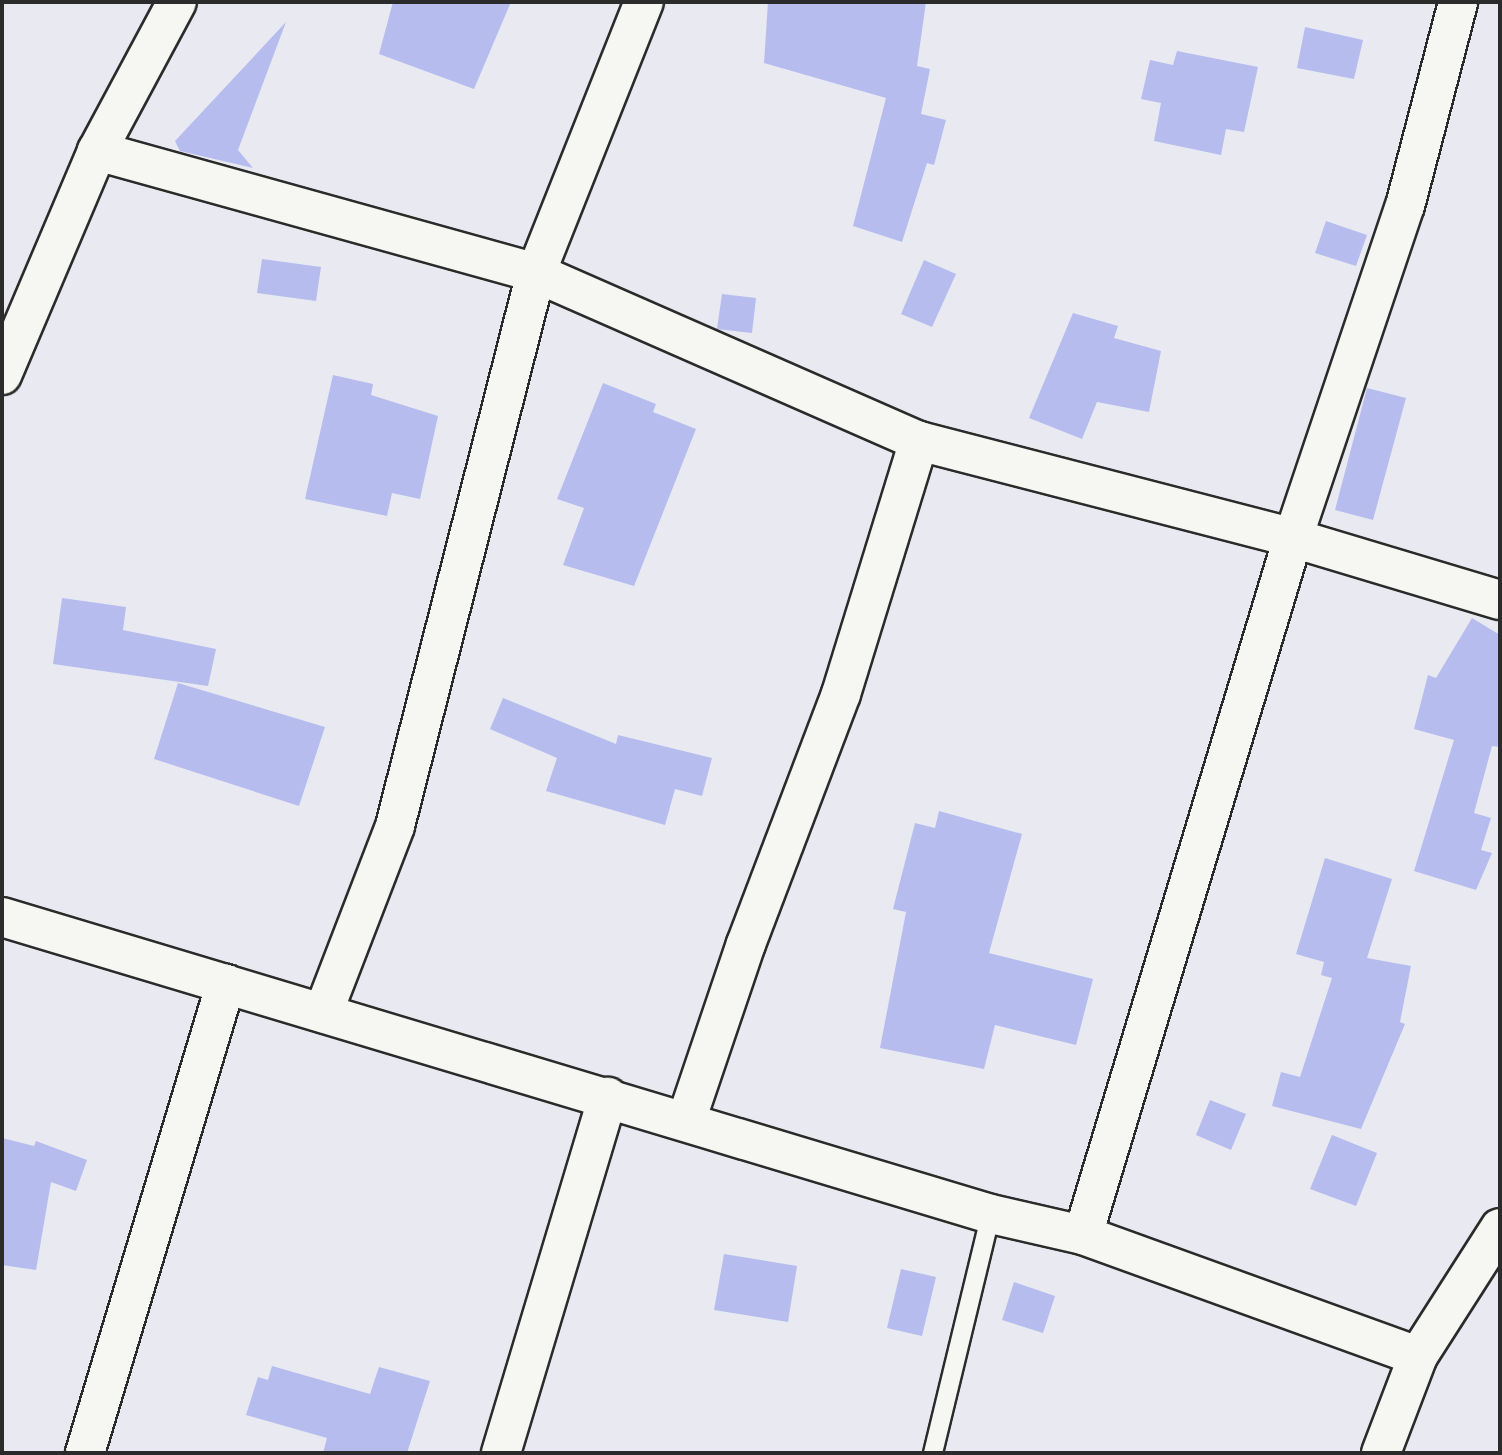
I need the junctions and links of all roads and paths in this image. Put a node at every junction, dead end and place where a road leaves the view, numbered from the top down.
1 (177, 2) edge
2 (644, 2) edge
3 (1458, 2) edge
4 (97, 151) junction
5 (536, 273) junction
6 (2, 375) edge
7 (919, 441) junction
8 (1293, 538) junction
9 (1500, 600) edge
10 (2, 917) edge
11 (226, 984) junction
12 (323, 1013) junction
13 (608, 1097) junction
14 (686, 1121) junction
15 (991, 1214) junction
16 (1500, 1228) edge
17 (1083, 1235) junction
18 (1418, 1356) junction
19 (85, 1453) edge
20 (501, 1453) edge
21 (933, 1453) edge
22 (1381, 1453) edge

1 - 4 street
2 - 5 street
3 - 8 street
4 - 5 street
4 - 6 street
5 - 7 street
5 - 12 street
7 - 8 street
7 - 14 street
8 - 9 street
8 - 17 street
10 - 11 street
11 - 12 street
11 - 19 street
12 - 13 street
13 - 14 street
13 - 20 street
14 - 15 street
15 - 17 street
15 - 21 lane
16 - 18 street
17 - 18 street
18 - 22 street

